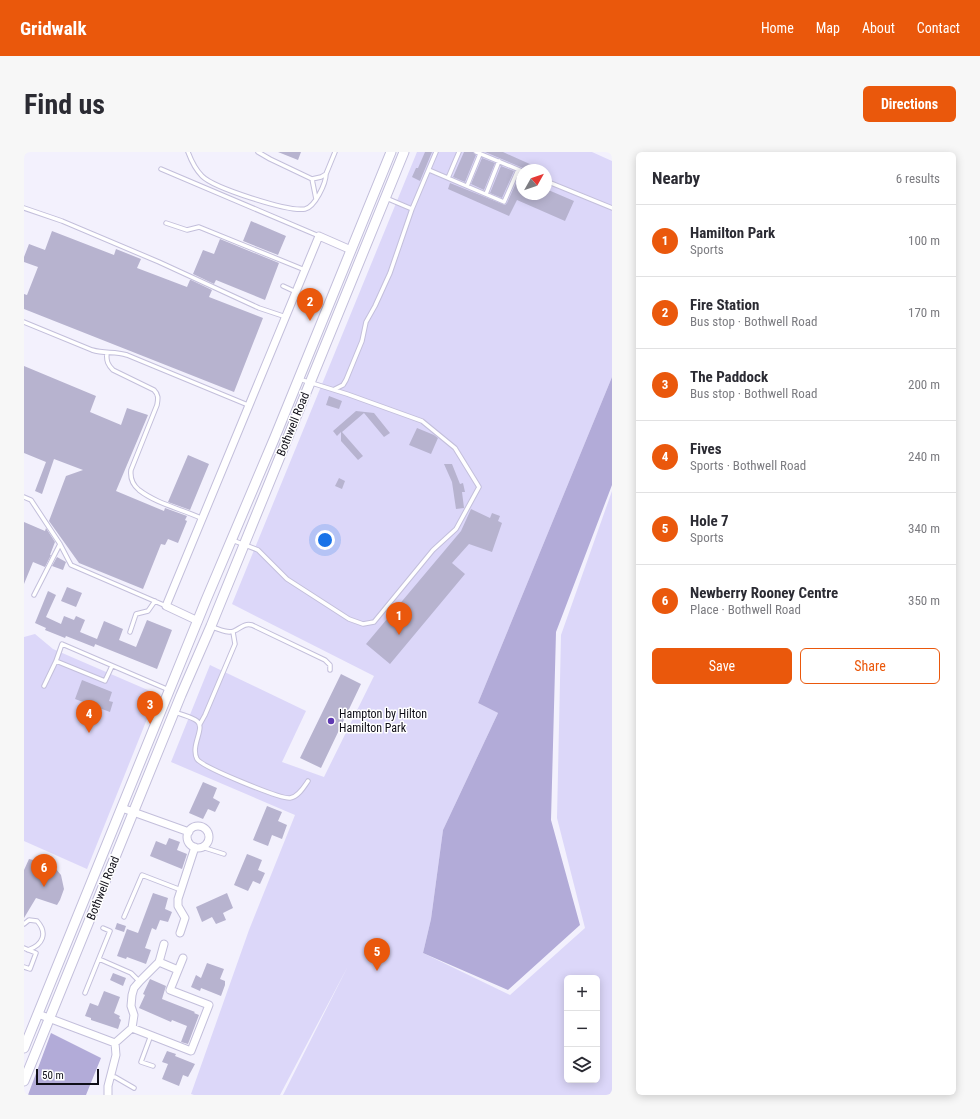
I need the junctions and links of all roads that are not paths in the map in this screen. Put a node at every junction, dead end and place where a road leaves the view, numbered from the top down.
1 (188, 152) edge
2 (258, 152) edge
3 (335, 152) edge
4 (436, 152) edge
5 (459, 152) edge
6 (476, 152) edge
7 (389, 153) edge
8 (480, 154) junction
9 (402, 155) edge
10 (499, 162) junction
11 (516, 168) edge
12 (161, 169) dead end
13 (429, 170) junction
14 (326, 174) junction
15 (312, 178) junction
16 (448, 178) junction
17 (516, 178) edge
18 (552, 183) edge
19 (467, 186) junction
20 (486, 194) junction
21 (385, 198) junction
22 (316, 200) junction
23 (24, 208) edge
24 (412, 208) junction
25 (612, 208) edge
26 (166, 223) dead end
27 (319, 236) junction
28 (351, 250) junction
29 (305, 270) junction
30 (283, 286) dead end
31 (296, 292) junction
32 (286, 317) junction
33 (24, 322) edge
34 (107, 353) junction
35 (298, 379) junction
36 (310, 383) junction
37 (334, 390) junction
38 (250, 406) junction
39 (24, 497) edge
40 (202, 519) junction
41 (232, 540) junction
42 (60, 544) junction
43 (243, 545) junction
44 (34, 595) dead end
45 (155, 601) junction
46 (166, 606) junction
47 (198, 621) junction
48 (211, 626) junction
49 (130, 632) dead end
50 (233, 632) junction
51 (56, 661) junction
52 (112, 666) junction
53 (330, 670) dead end
54 (44, 686) dead end
55 (170, 691) junction
56 (181, 695) junction
57 (175, 712) junction
58 (200, 724) junction
59 (308, 781) dead end
60 (122, 808) junction
61 (134, 812) junction
62 (188, 832) junction
63 (199, 847) junction
64 (224, 854) dead end
65 (181, 890) junction
66 (124, 917) dead end
67 (24, 924) edge
68 (103, 928) dead end
69 (180, 933) dead end
70 (164, 944) dead end
71 (26, 949) edge
72 (183, 958) dead end
73 (98, 959) junction
74 (159, 962) junction
75 (24, 967) edge
76 (178, 970) junction
77 (140, 981) junction
78 (85, 993) dead end
79 (38, 1014) junction
80 (50, 1019) junction
81 (132, 1028) junction
82 (151, 1035) junction
83 (115, 1043) junction
84 (24, 1048) edge
85 (153, 1066) dead end
86 (110, 1077) junction
87 (24, 1081) edge
88 (134, 1088) dead end
89 (108, 1095) edge

1 - 22 lane
2 - 15 lane
3 - 14 lane
4 - 13 lane
5 - 16 lane
6 - 8 lane
7 - 9 lane
7 - 28 main road, Bothwell Road
8 - 10 lane
8 - 19 lane
9 - 21 main road, Bothwell Road
10 - 11 lane
10 - 20 lane
12 - 27 lane
13 - 16 lane
13 - 24 lane
14 - 15 lane
14 - 22 lane
15 - 22 lane
16 - 19 lane
17 - 20 lane
18 - 25 lane
19 - 20 lane
21 - 24 lane
21 - 36 main road, Bothwell Road
23 - 32 lane
24 - 37 lane
26 - 29 lane
27 - 28 street
27 - 29 street
28 - 35 main road, Bothwell Road
29 - 31 street
30 - 31 lane
31 - 32 street
32 - 38 street
33 - 34 lane
34 - 38 lane
34 - 40 lane
35 - 36 lane
35 - 41 main road, Bothwell Road
36 - 37 lane
36 - 43 main road, Bothwell Road
37 - 43 lane
38 - 40 street
39 - 42 lane
40 - 46 street
41 - 43 lane
41 - 47 main road, Bothwell Road
42 - 44 lane
42 - 45 lane
43 - 48 main road, Bothwell Road
45 - 46 lane
45 - 49 lane
46 - 47 street
47 - 48 main road
47 - 55 main road, Bothwell Road
48 - 50 lane
48 - 56 main road, Bothwell Road
50 - 53 lane
50 - 58 lane
51 - 52 lane
51 - 52 lane
51 - 54 lane
52 - 55 lane
55 - 56 main road
55 - 60 main road, Bothwell Road
56 - 57 main road, Bothwell Road
57 - 58 lane
57 - 61 main road, Bothwell Road
58 - 59 lane
60 - 61 street
60 - 79 main road, Bothwell Road
61 - 62 street
61 - 80 main road, Bothwell Road
62 - 63 street
62 - 63 street
63 - 64 lane
63 - 65 street
65 - 66 lane
65 - 69 street
67 - 71 lane
68 - 73 lane
70 - 74 street
71 - 75 lane
72 - 76 street
73 - 77 lane
73 - 78 lane
74 - 76 street
74 - 77 street
76 - 82 street
77 - 81 street
79 - 80 street
79 - 84 main road, Bothwell Road
80 - 83 street
80 - 87 main road, Bothwell Road
81 - 82 street
81 - 83 street
82 - 85 lane
83 - 86 street
86 - 88 lane
86 - 89 street

